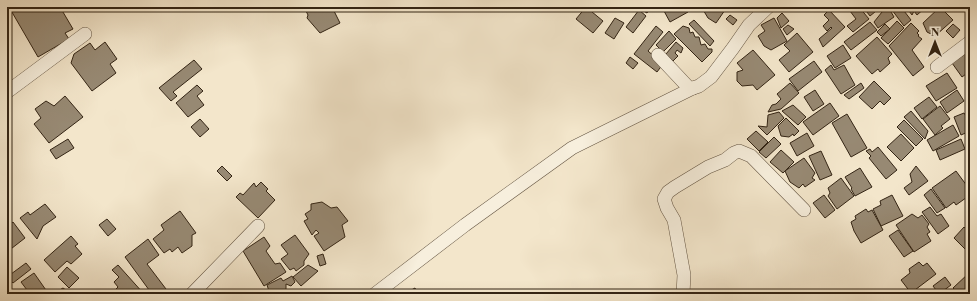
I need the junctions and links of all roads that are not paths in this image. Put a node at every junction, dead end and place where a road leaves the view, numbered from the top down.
1 (768, 7) edge
2 (85, 34) dead end
3 (970, 42) edge
4 (658, 55) dead end
5 (937, 67) dead end
6 (693, 88) junction
7 (7, 92) edge
8 (804, 210) dead end
9 (258, 226) dead end
10 (192, 294) edge
11 (375, 294) edge
12 (684, 294) edge

1 - 6 street
2 - 7 street
3 - 5 street
4 - 6 street
6 - 11 street
8 - 12 street
9 - 10 street

